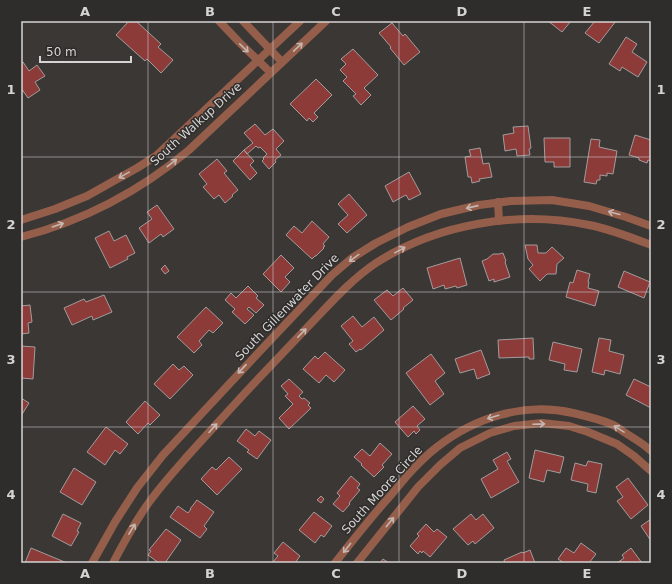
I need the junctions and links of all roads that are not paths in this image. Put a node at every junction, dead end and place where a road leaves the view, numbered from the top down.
1 (219, 21) edge
2 (243, 21) edge
3 (300, 21) edge
4 (326, 21) edge
5 (270, 50) junction
6 (258, 61) junction
7 (282, 62) junction
8 (271, 73) junction
9 (498, 202) junction
10 (21, 220) edge
11 (499, 221) junction
12 (651, 226) edge
13 (21, 237) edge
14 (651, 245) edge
15 (651, 451) edge
16 (651, 471) edge
17 (92, 563) edge
18 (113, 563) edge
19 (335, 563) edge
20 (357, 563) edge

1 -> 6 street
2 - 5 street
3 - 5 street, South Walkup Drive
7 -> 4 street, South Walkup Drive
5 - 6 street, South Walkup Drive
5 - 7 street
6 - 8 street
6 -> 10 street, South Walkup Drive
7 - 8 street, South Walkup Drive
13 -> 8 street, South Walkup Drive
9 - 11 street
12 -> 9 street, South Gillenwater Drive
9 -> 17 street, South Gillenwater Drive
11 - 14 street
18 -> 11 street
15 -> 19 street, South Moore Circle
20 -> 16 street, South Moore Circle

